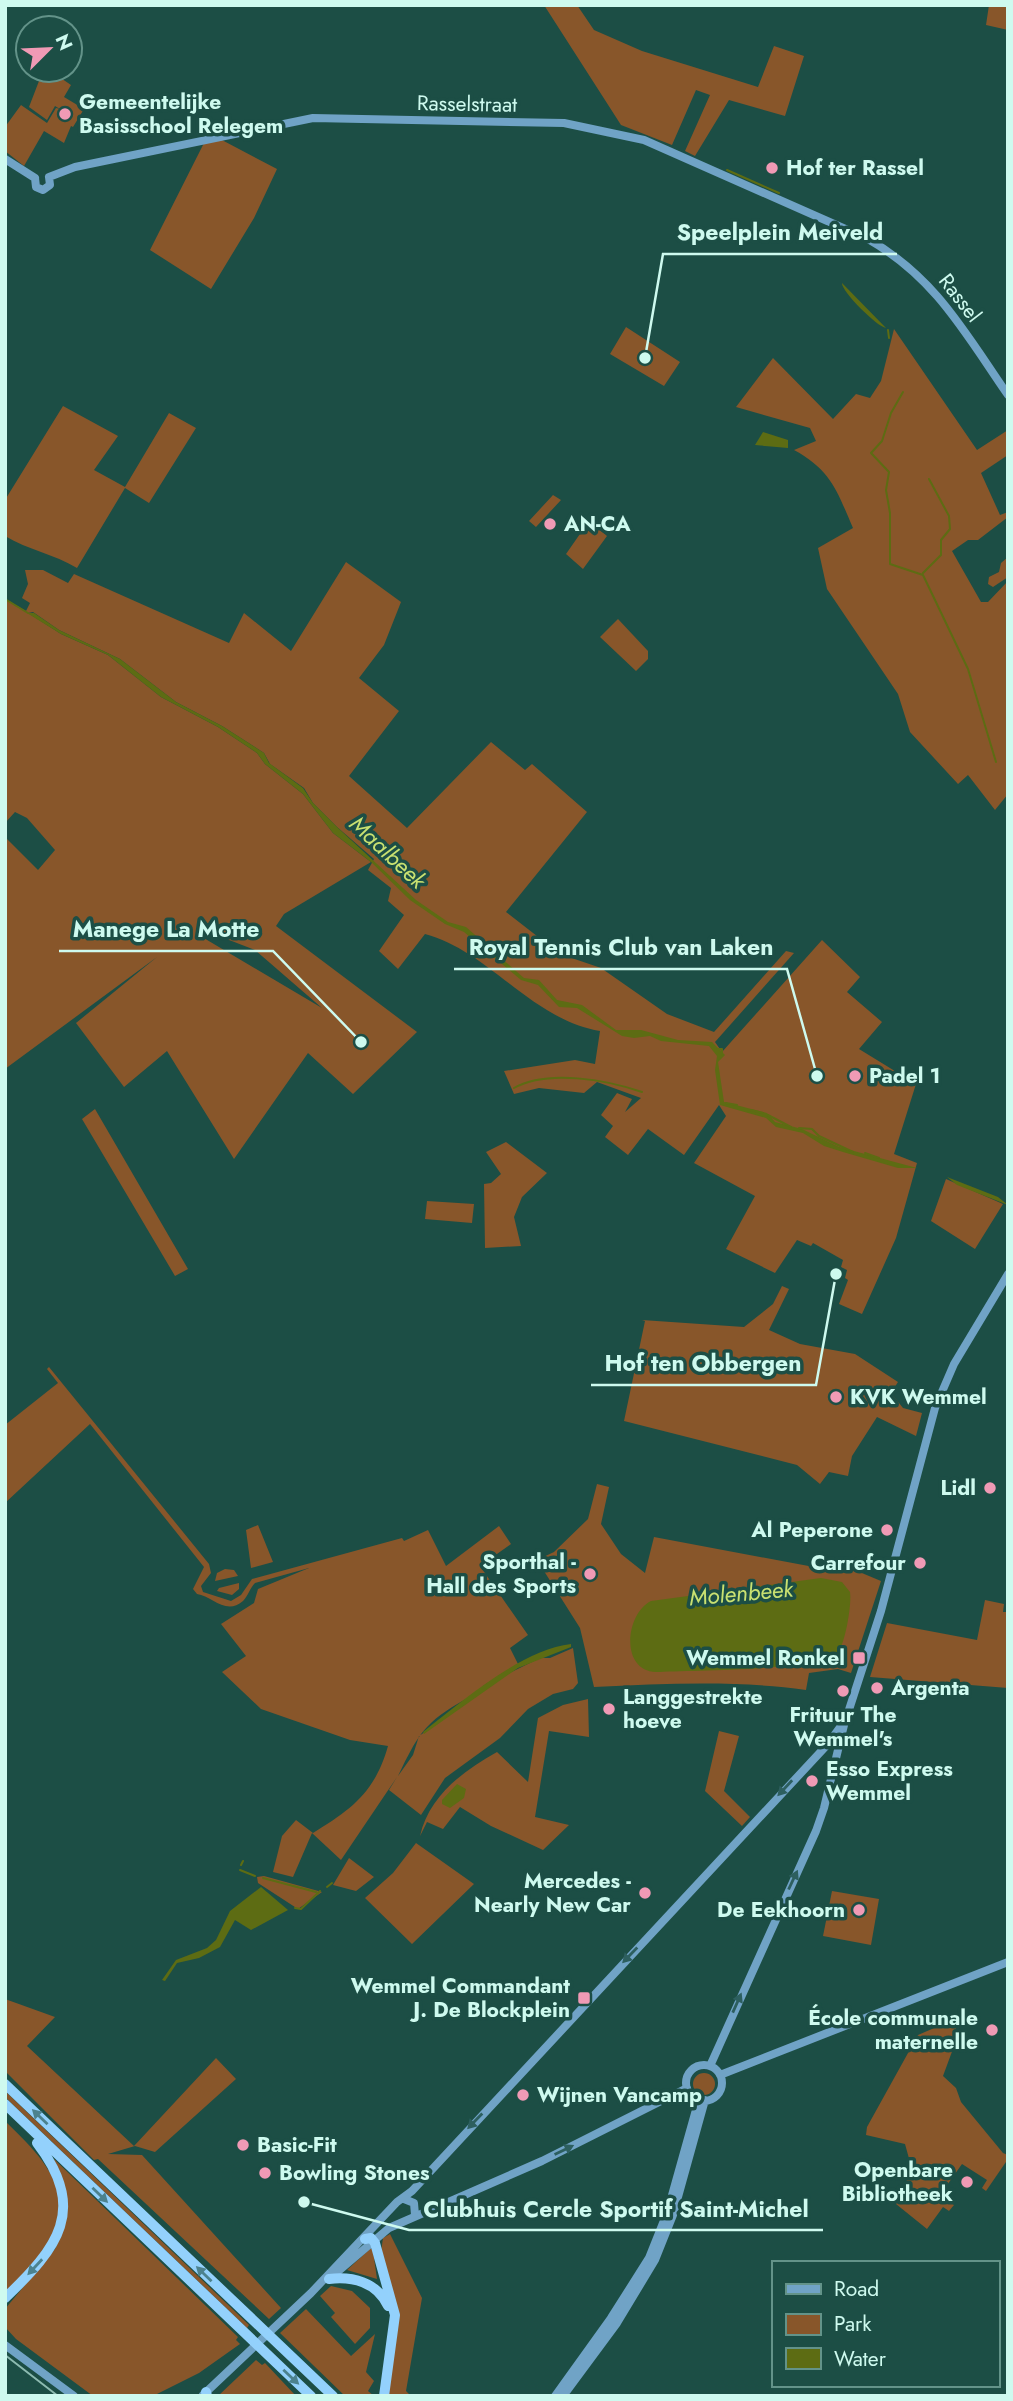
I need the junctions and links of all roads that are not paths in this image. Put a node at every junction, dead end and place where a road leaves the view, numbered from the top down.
1 (5, 159) edge
2 (49, 177) junction
3 (35, 178) junction
4 (868, 239) joint
5 (1008, 396) edge
6 (1008, 1274) edge
7 (846, 1718) junction
8 (1008, 1962) edge
9 (710, 2066) junction
10 (720, 2075) junction
11 (5, 2084) edge
12 (687, 2088) junction
13 (702, 2100) junction
14 (5, 2104) edge
15 (33, 2131) junction
16 (404, 2199) junction
17 (393, 2206) junction
18 (415, 2216) junction
19 (404, 2221) junction
20 (374, 2237) junction
21 (328, 2279) junction
22 (311, 2293) junction
23 (9, 2294) edge
24 (5, 2303) edge
25 (5, 2345) edge
26 (301, 2367) junction
27 (205, 2395) edge
28 (74, 2396) edge
29 (311, 2396) edge
30 (333, 2396) edge
31 (342, 2396) edge
32 (376, 2396) edge
33 (384, 2396) edge
34 (555, 2396) edge
35 (563, 2396) edge

1 - 3 main road
2 - 3 main road
2 - 3 main road
2 - 4 main road, Rasselstraat
4 - 5 main road, Rassel
6 - 7 main road
9 -> 7 main road
7 -> 16 main road
8 - 10 main road
9 - 10 main road
9 - 12 main road
10 - 13 main road
26 -> 11 highway
12 - 13 main road
18 -> 12 main road
13 - 34 main road
13 - 35 main road
14 - 15 highway
15 -> 23 highway
15 -> 29 highway
16 - 17 main road
16 - 18 main road
17 - 19 main road
17 - 20 main road
18 - 19 main road
19 - 20 main road
20 - 21 main road
20 - 22 main road
20 - 33 highway
21 - 22 main road
21 - 32 highway
22 - 27 main road
23 - 24 highway
25 - 28 main road
26 - 30 highway
26 - 31 highway

